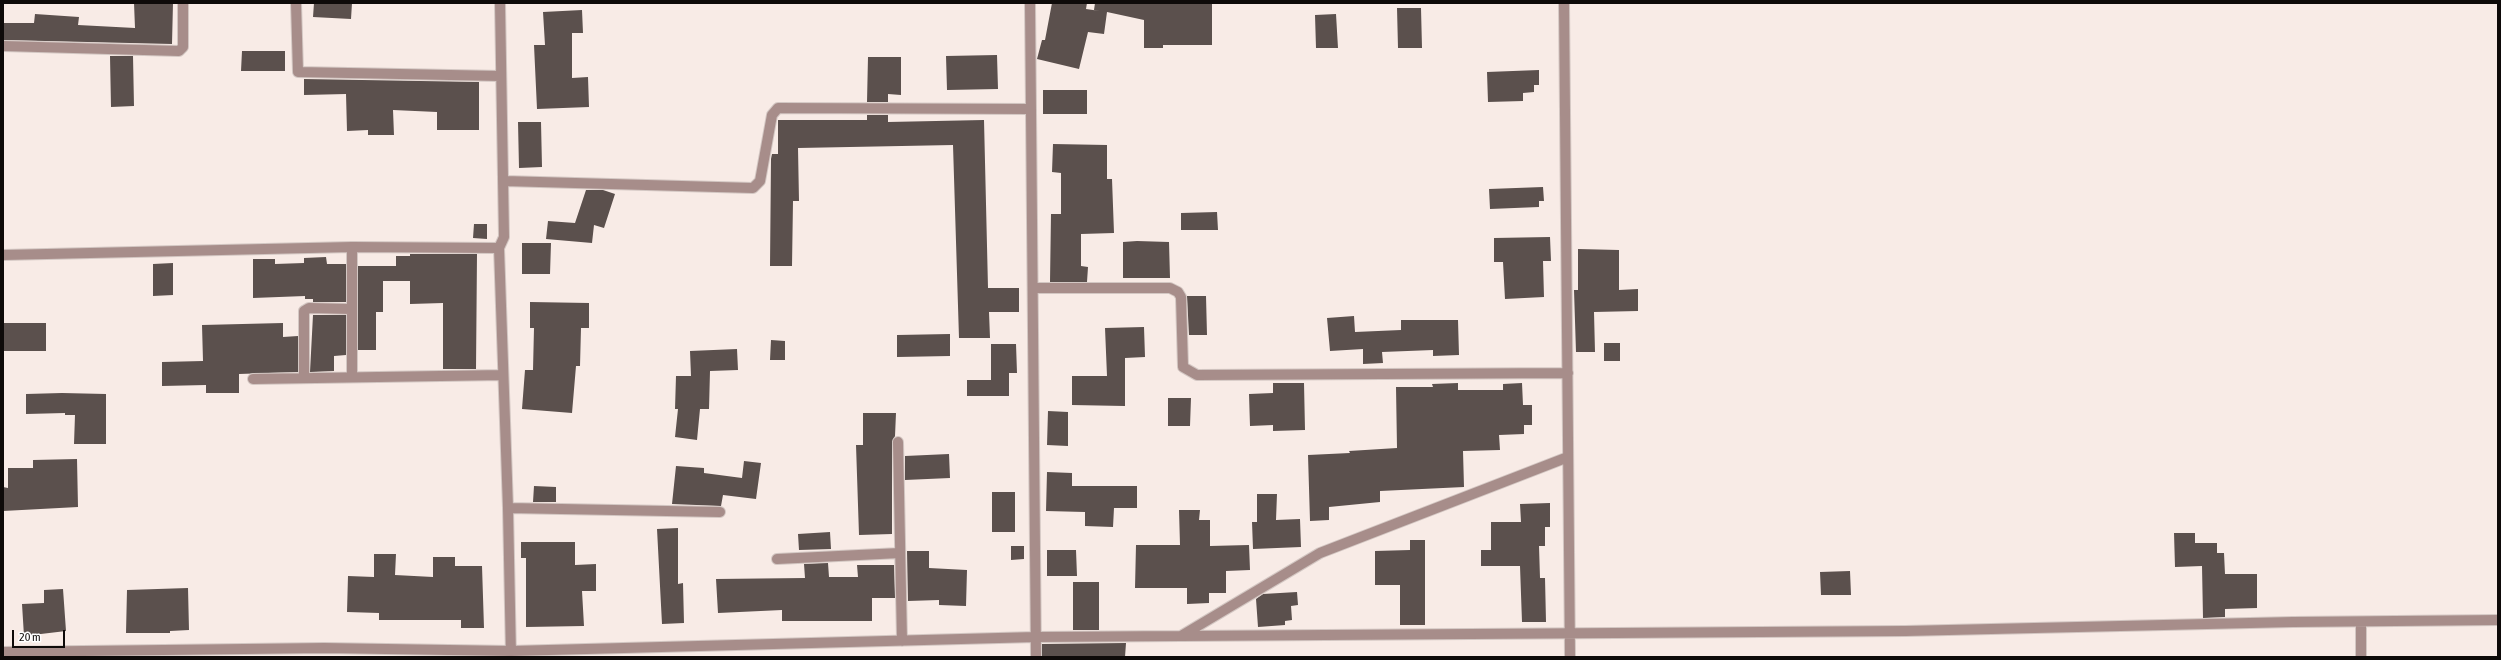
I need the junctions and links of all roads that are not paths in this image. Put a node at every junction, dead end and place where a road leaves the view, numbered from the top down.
1 (183, 3) edge
2 (296, 3) edge
3 (500, 3) edge
4 (1030, 3) edge
5 (1564, 3) edge
6 (3, 46) edge
7 (501, 76) junction
8 (1031, 109) junction
9 (504, 181) junction
10 (352, 247) junction
11 (499, 248) junction
12 (3, 255) edge
13 (1033, 288) junction
14 (351, 309) junction
15 (1568, 373) junction
16 (503, 375) junction
17 (352, 377) junction
18 (304, 378) junction
19 (253, 379) dead end
20 (898, 442) dead end
21 (1568, 457) junction
22 (508, 508) junction
23 (720, 512) dead end
24 (900, 553) junction
25 (777, 559) dead end
26 (2498, 620) edge
27 (2361, 622) junction
28 (1569, 632) junction
29 (1181, 636) junction
30 (1036, 637) junction
31 (902, 641) junction
32 (3, 652) edge
33 (511, 654) edge
34 (1036, 657) edge
35 (1570, 657) edge
36 (2361, 657) edge

1 - 6 street
2 - 7 street
3 - 7 street
4 - 8 street
5 - 15 street
7 - 9 street
8 - 9 street
8 - 13 street
9 - 11 street
10 - 11 street
10 - 12 street
10 - 14 street
11 - 16 street
13 - 15 street
13 - 30 street
14 - 17 street
14 - 18 street
15 - 21 street
16 - 17 street
16 - 22 street
17 - 18 street
18 - 19 street
20 - 24 street
21 - 28 street
21 - 29 street
22 - 23 street
22 - 33 street
24 - 25 street
24 - 31 street
26 - 27 street
27 - 28 street
27 - 36 street
28 - 29 street
28 - 35 street
29 - 30 street
30 - 31 street
30 - 34 street
31 - 33 street
32 - 33 street

